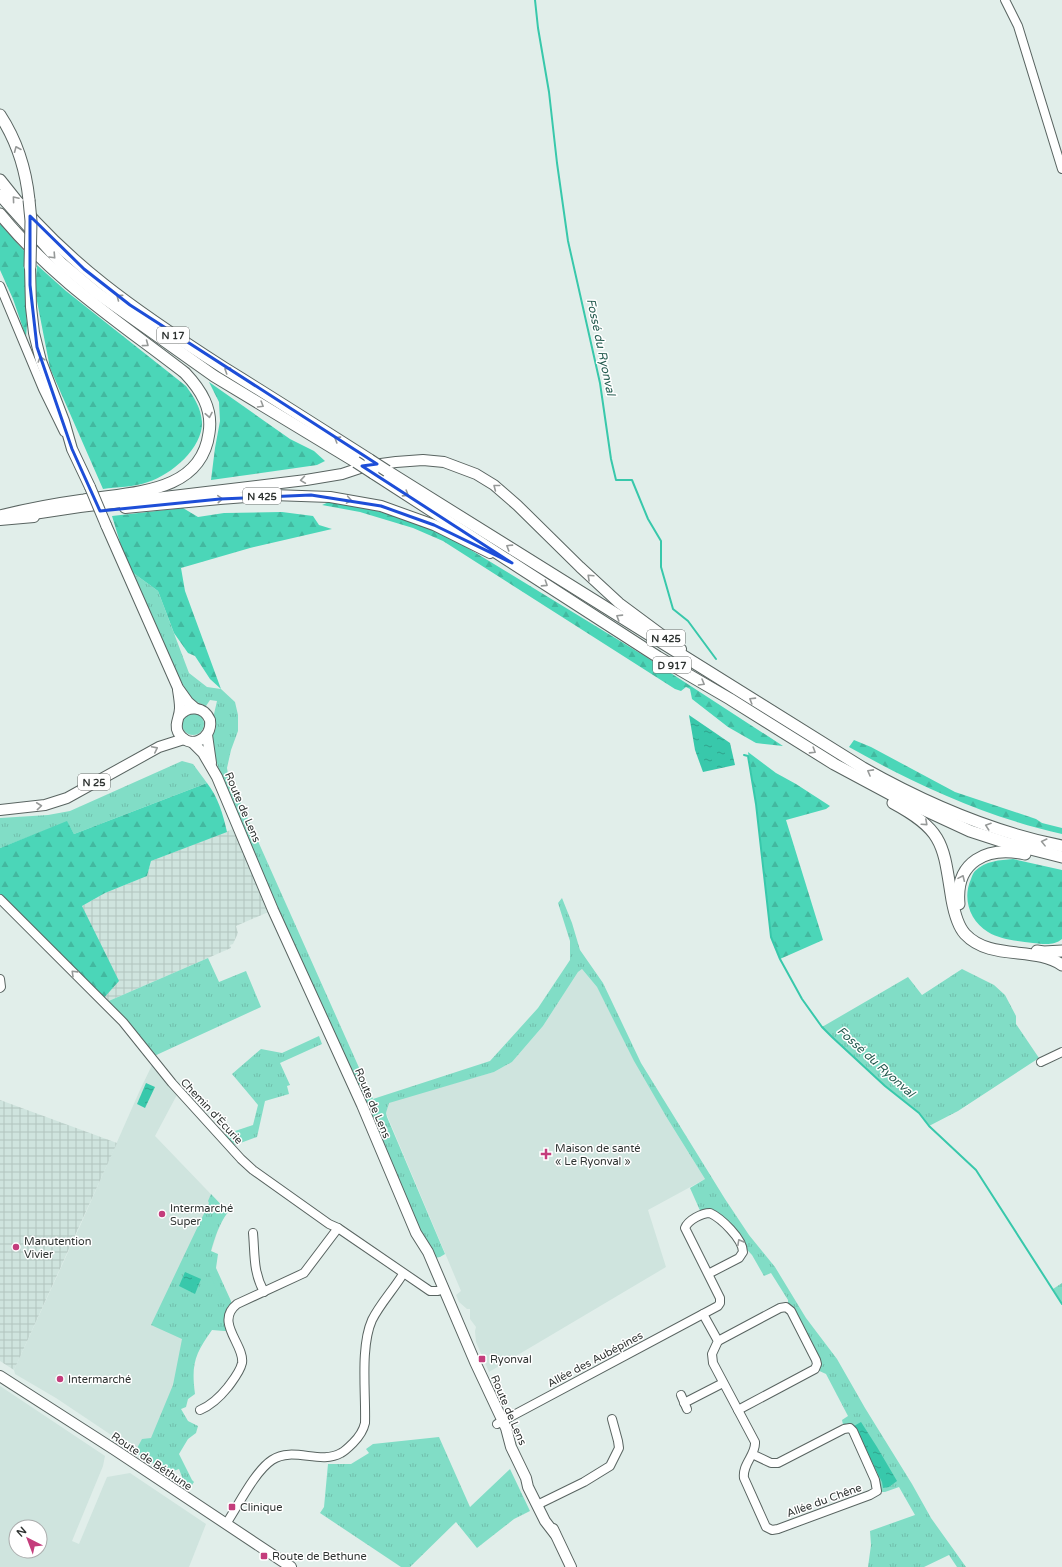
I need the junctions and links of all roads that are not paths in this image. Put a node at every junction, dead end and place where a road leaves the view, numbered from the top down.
1 (1005, 0) edge
2 (0, 115) edge
3 (1062, 169) edge
4 (0, 180) edge
5 (0, 195) edge
6 (0, 214) edge
7 (30, 267) joint
8 (0, 286) edge
9 (72, 449) junction
10 (370, 460) joint
11 (356, 462) joint
12 (0, 518) edge
13 (512, 563) junction
14 (711, 674) junction
15 (178, 688) junction
16 (195, 708) junction
17 (179, 716) junction
18 (207, 736) junction
19 (188, 740) junction
20 (834, 764) junction
21 (212, 767) junction
22 (0, 810) edge
23 (1062, 846) edge
24 (1062, 857) edge
25 (1062, 863) edge
26 (0, 900) edge
27 (1062, 951) edge
28 (1062, 965) edge
29 (0, 979) edge
30 (0, 988) edge
31 (1062, 1052) edge
32 (1041, 1062) dead end
33 (338, 1228) junction
34 (252, 1233) dead end
35 (403, 1274) junction
36 (708, 1274) junction
37 (441, 1289) junction
38 (264, 1292) junction
39 (704, 1314) junction
40 (718, 1341) junction
41 (0, 1376) edge
42 (724, 1383) junction
43 (684, 1402) dead end
44 (200, 1410) dead end
45 (738, 1410) junction
46 (612, 1420) dead end
47 (500, 1422) junction
48 (752, 1454) junction
49 (539, 1503) junction
50 (226, 1524) junction
51 (291, 1567) edge
52 (571, 1567) edge

1 - 3 street
7 -> 2 highway, bridge
10 -> 4 highway, N 17
5 -> 11 highway, N 17
6 -> 12 highway
9 -> 7 main road
8 - 9 street
9 - 15 main road, bridge
14 -> 10 highway, D 917, bridge
11 -> 13 highway, D 917, bridge
12 -> 13 main road, N 425
14 -> 12 main road, N 425
13 -> 20 highway, D 917
23 -> 14 highway, D 917
15 - 16 main road
15 - 17 main road
16 - 17 main road
16 - 18 main road
17 - 19 main road
18 - 19 main road
18 - 21 main road
19 - 21 main road, Route de Lens
22 -> 19 main road, N 25
20 - 24 highway, D 917
20 -> 28 highway
21 - 37 main road, Route de Lens
27 -> 25 highway
33 -> 26 street, Chemin d'Écurie
29 - 30 street
31 - 32 street
33 - 35 street, Chemin d'Écurie
33 - 38 street
34 - 38 street
35 - 37 street, Chemin d'Écurie
35 - 50 street
36 -> 36 street
36 - 39 street, Allée des Aubépines
37 - 47 main road, Route de Lens
38 - 44 street
39 - 40 street
39 - 47 street, Allée des Aubépines
40 - 42 street
40 - 45 street
41 - 50 main road, Route de Béthune
42 - 43 street
42 - 45 street
45 - 48 street
46 - 49 street
47 - 49 main road, Route de Lens
48 - 48 street, Allée du Chêne
49 - 52 main road, Route de Lens
50 - 51 main road, Route de Béthune

